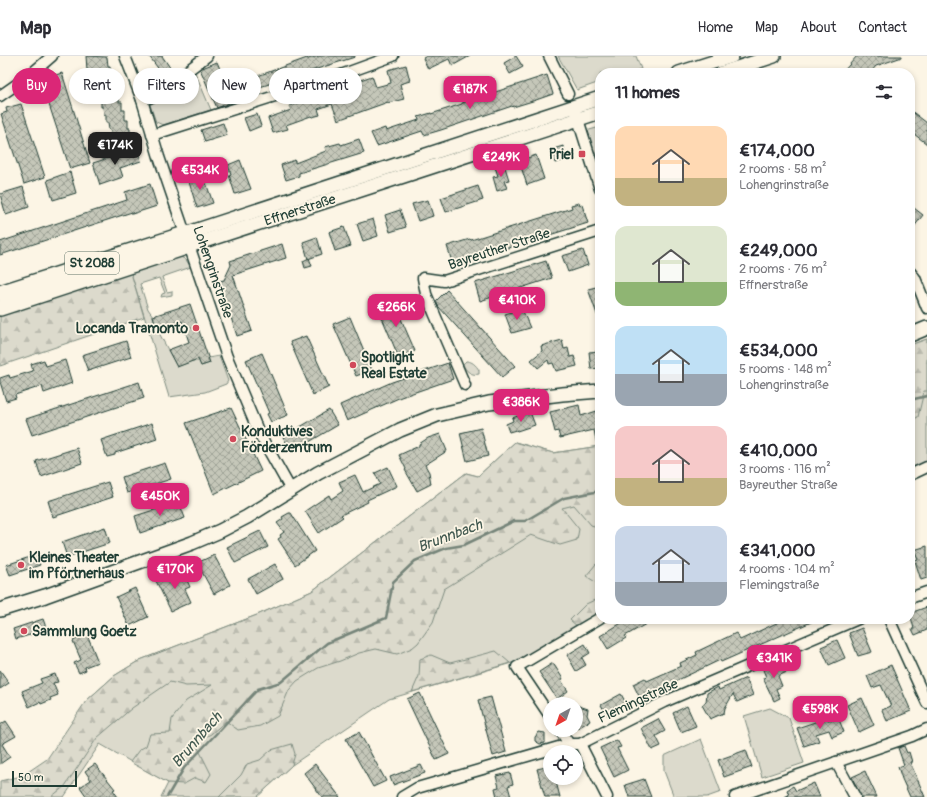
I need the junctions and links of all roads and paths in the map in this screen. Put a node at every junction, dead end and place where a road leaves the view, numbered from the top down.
1 (52, 56) edge
2 (126, 56) edge
3 (207, 56) edge
4 (393, 56) edge
5 (549, 56) edge
6 (732, 56) edge
7 (774, 56) edge
8 (191, 68) edge
9 (695, 68) edge
10 (737, 68) edge
11 (133, 75) edge
12 (0, 96) edge
13 (595, 98) edge
14 (570, 100) junction
15 (143, 104) edge
16 (595, 114) edge
17 (578, 119) junction
18 (152, 135) junction
19 (595, 174) edge
20 (595, 233) edge
21 (187, 240) junction
22 (915, 278) edge
23 (0, 293) edge
24 (0, 308) edge
25 (927, 308) edge
26 (927, 328) edge
27 (915, 333) edge
28 (465, 385) dead end
29 (595, 391) edge
30 (927, 467) edge
31 (915, 473) edge
32 (291, 490) junction
33 (927, 592) edge
34 (915, 596) edge
35 (0, 610) edge
36 (595, 621) edge
37 (846, 624) edge
38 (891, 624) edge
39 (927, 703) edge
40 (543, 706) edge
41 (927, 729) edge
42 (564, 737) edge
43 (569, 744) junction
44 (580, 744) junction
45 (836, 762) junction
46 (750, 795) edge
47 (402, 797) edge
48 (607, 797) edge
49 (735, 797) edge
50 (855, 797) edge

1 - 12 street
2 - 11 street, Lohengrinstraße
3 - 8 street
4 - 18 street
5 - 14 street
6 - 9 main road
7 - 10 main road
13 - 14 main road, Effnerstraße / St 2088
14 - 17 street
14 - 21 main road, Effnerstraße / St 2088
15 - 18 street, Lohengrinstraße
16 - 17 main road, Effnerstraße
17 - 19 street
17 - 21 main road, Effnerstraße / St 2088
18 - 21 street, Lohengrinstraße
20 - 28 street, Bayreuther Straße
21 - 23 highway, Effnerstraße / St 2088
21 - 24 highway, Effnerstraße / St 2088
21 - 32 street, Lohengrinstraße
22 - 25 street
26 - 27 main road
29 - 32 main road
30 - 31 street
32 - 35 main road
33 - 34 street
36 - 40 street
37 - 44 street, Flemingstraße
38 - 39 street
41 - 45 street
42 - 43 street
43 - 44 street, Flemingstraße
43 - 47 street, Flemingstraße
44 - 48 street
45 - 46 street
45 - 50 street
46 - 49 street

